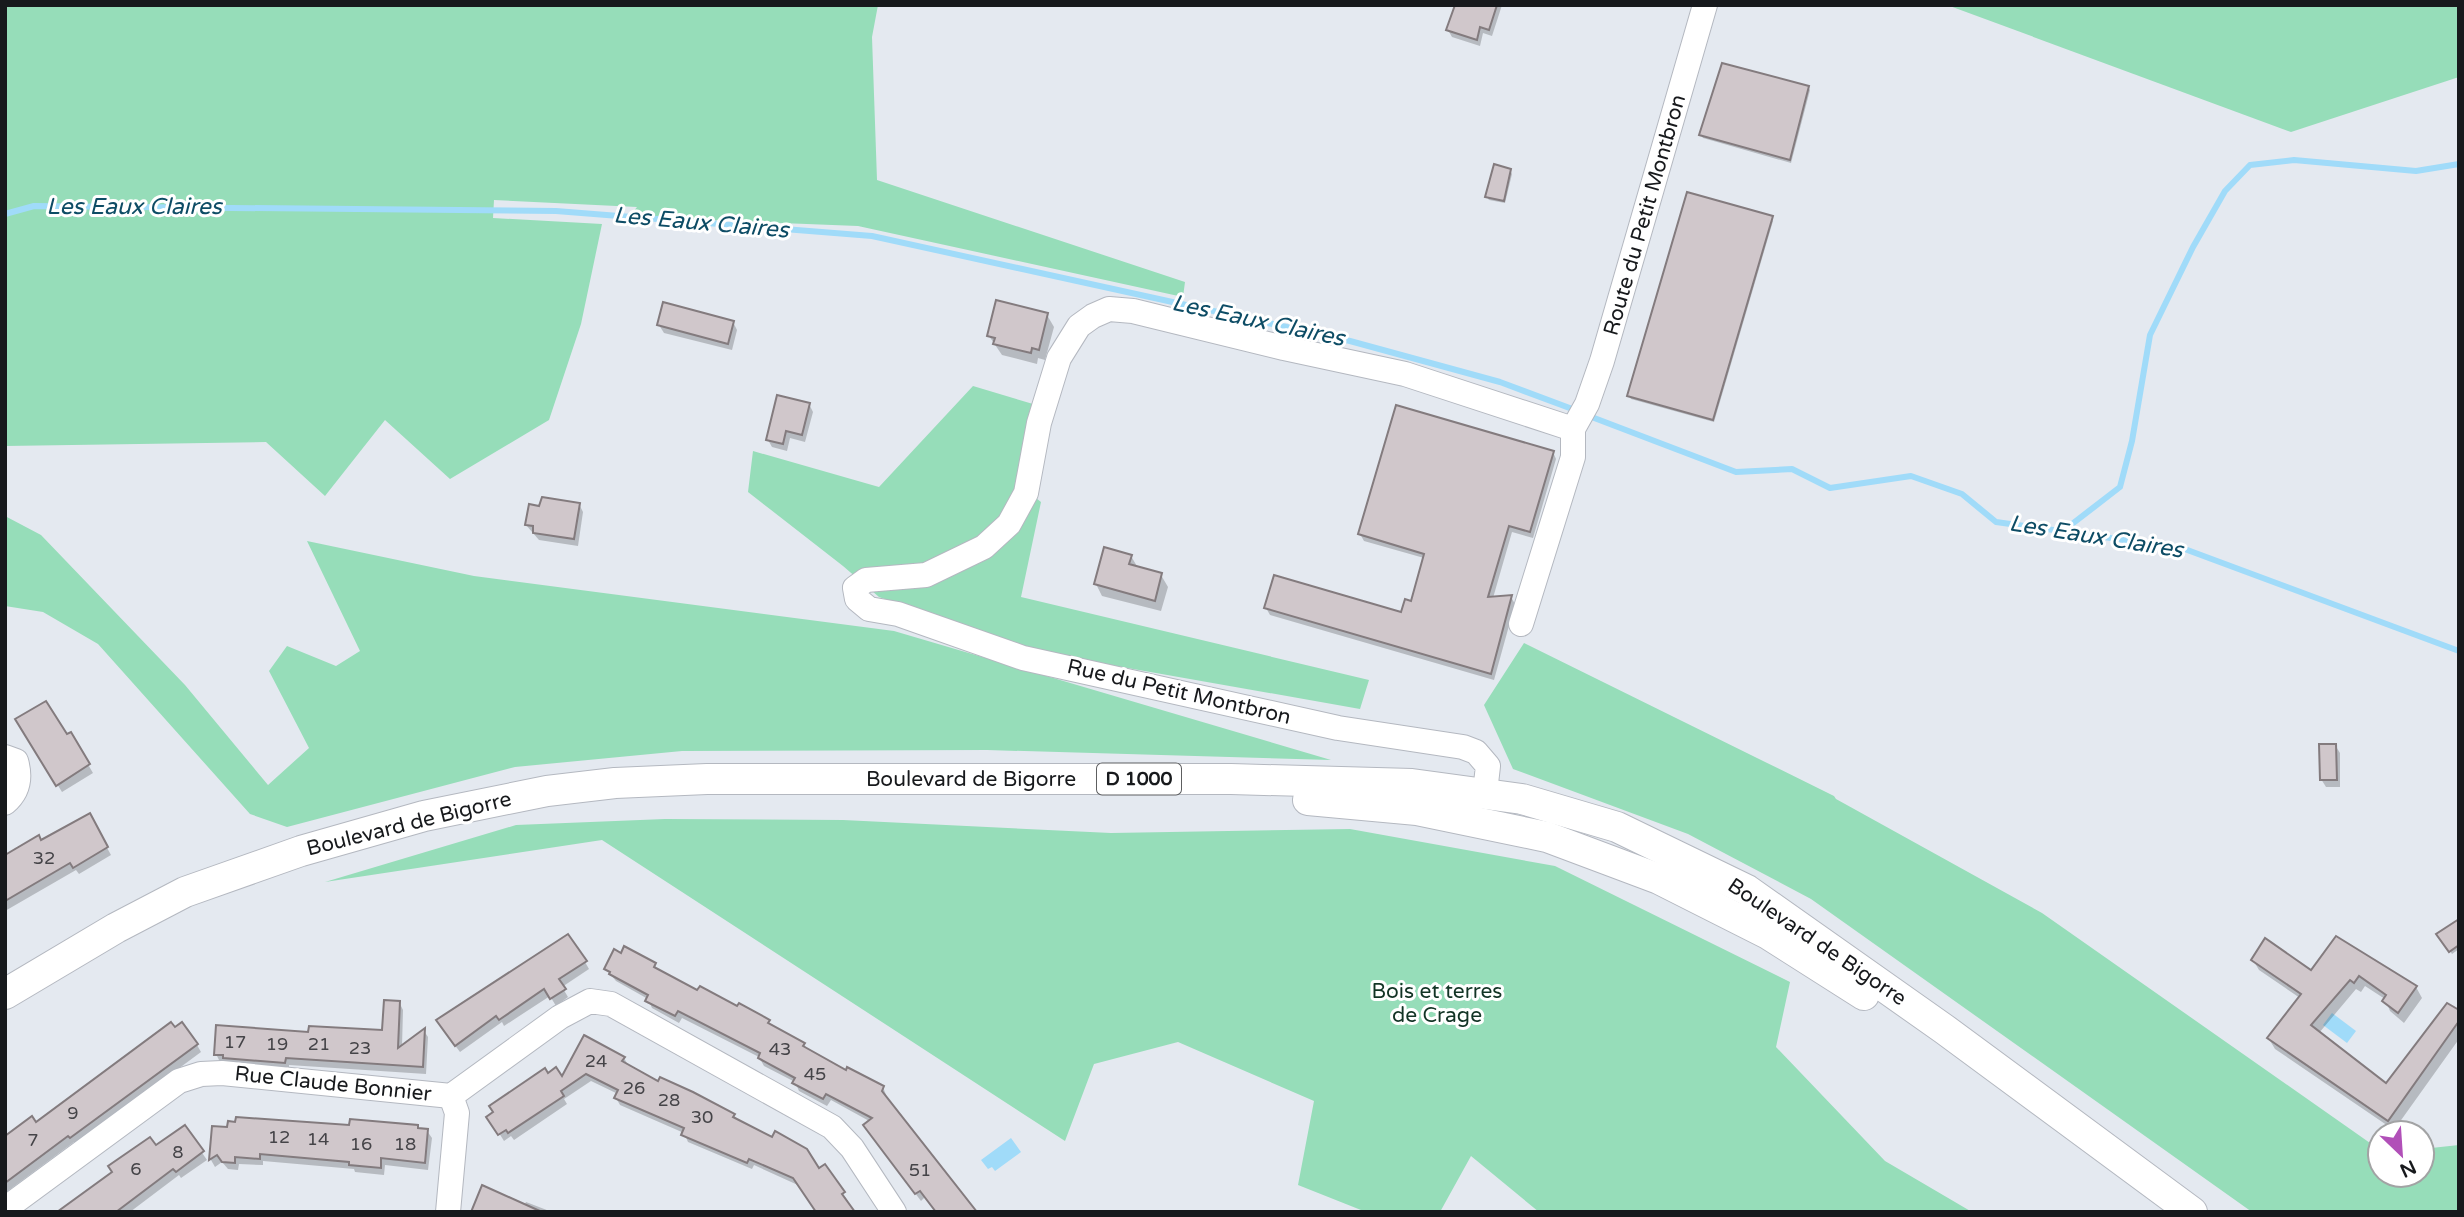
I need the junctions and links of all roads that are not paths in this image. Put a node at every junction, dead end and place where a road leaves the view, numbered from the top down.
1 (1705, 5) edge
2 (1579, 419) junction
3 (1521, 624) dead end
4 (5, 757) edge
5 (1485, 792) junction
6 (5, 803) edge
7 (5, 994) edge
8 (5, 1009) edge
9 (451, 1096) junction
10 (5, 1209) edge
11 (448, 1212) edge
12 (894, 1212) edge
13 (2162, 1212) edge
14 (2192, 1212) edge

1 - 2 street, Route du Petit Montbron
2 - 3 street, Route du Petit Montbron
2 - 5 street, Rue du Petit Montbron
4 - 6 street
5 - 7 main road, Boulevard de Bigorre / D 1000
5 - 14 main road, Boulevard de Bigorre / D 1000
8 - 13 main road, Boulevard de Bigorre / D 1000
9 - 10 street, Rue Claude Bonnier
9 - 11 street
9 - 12 street, Rue Claude Bonnier

